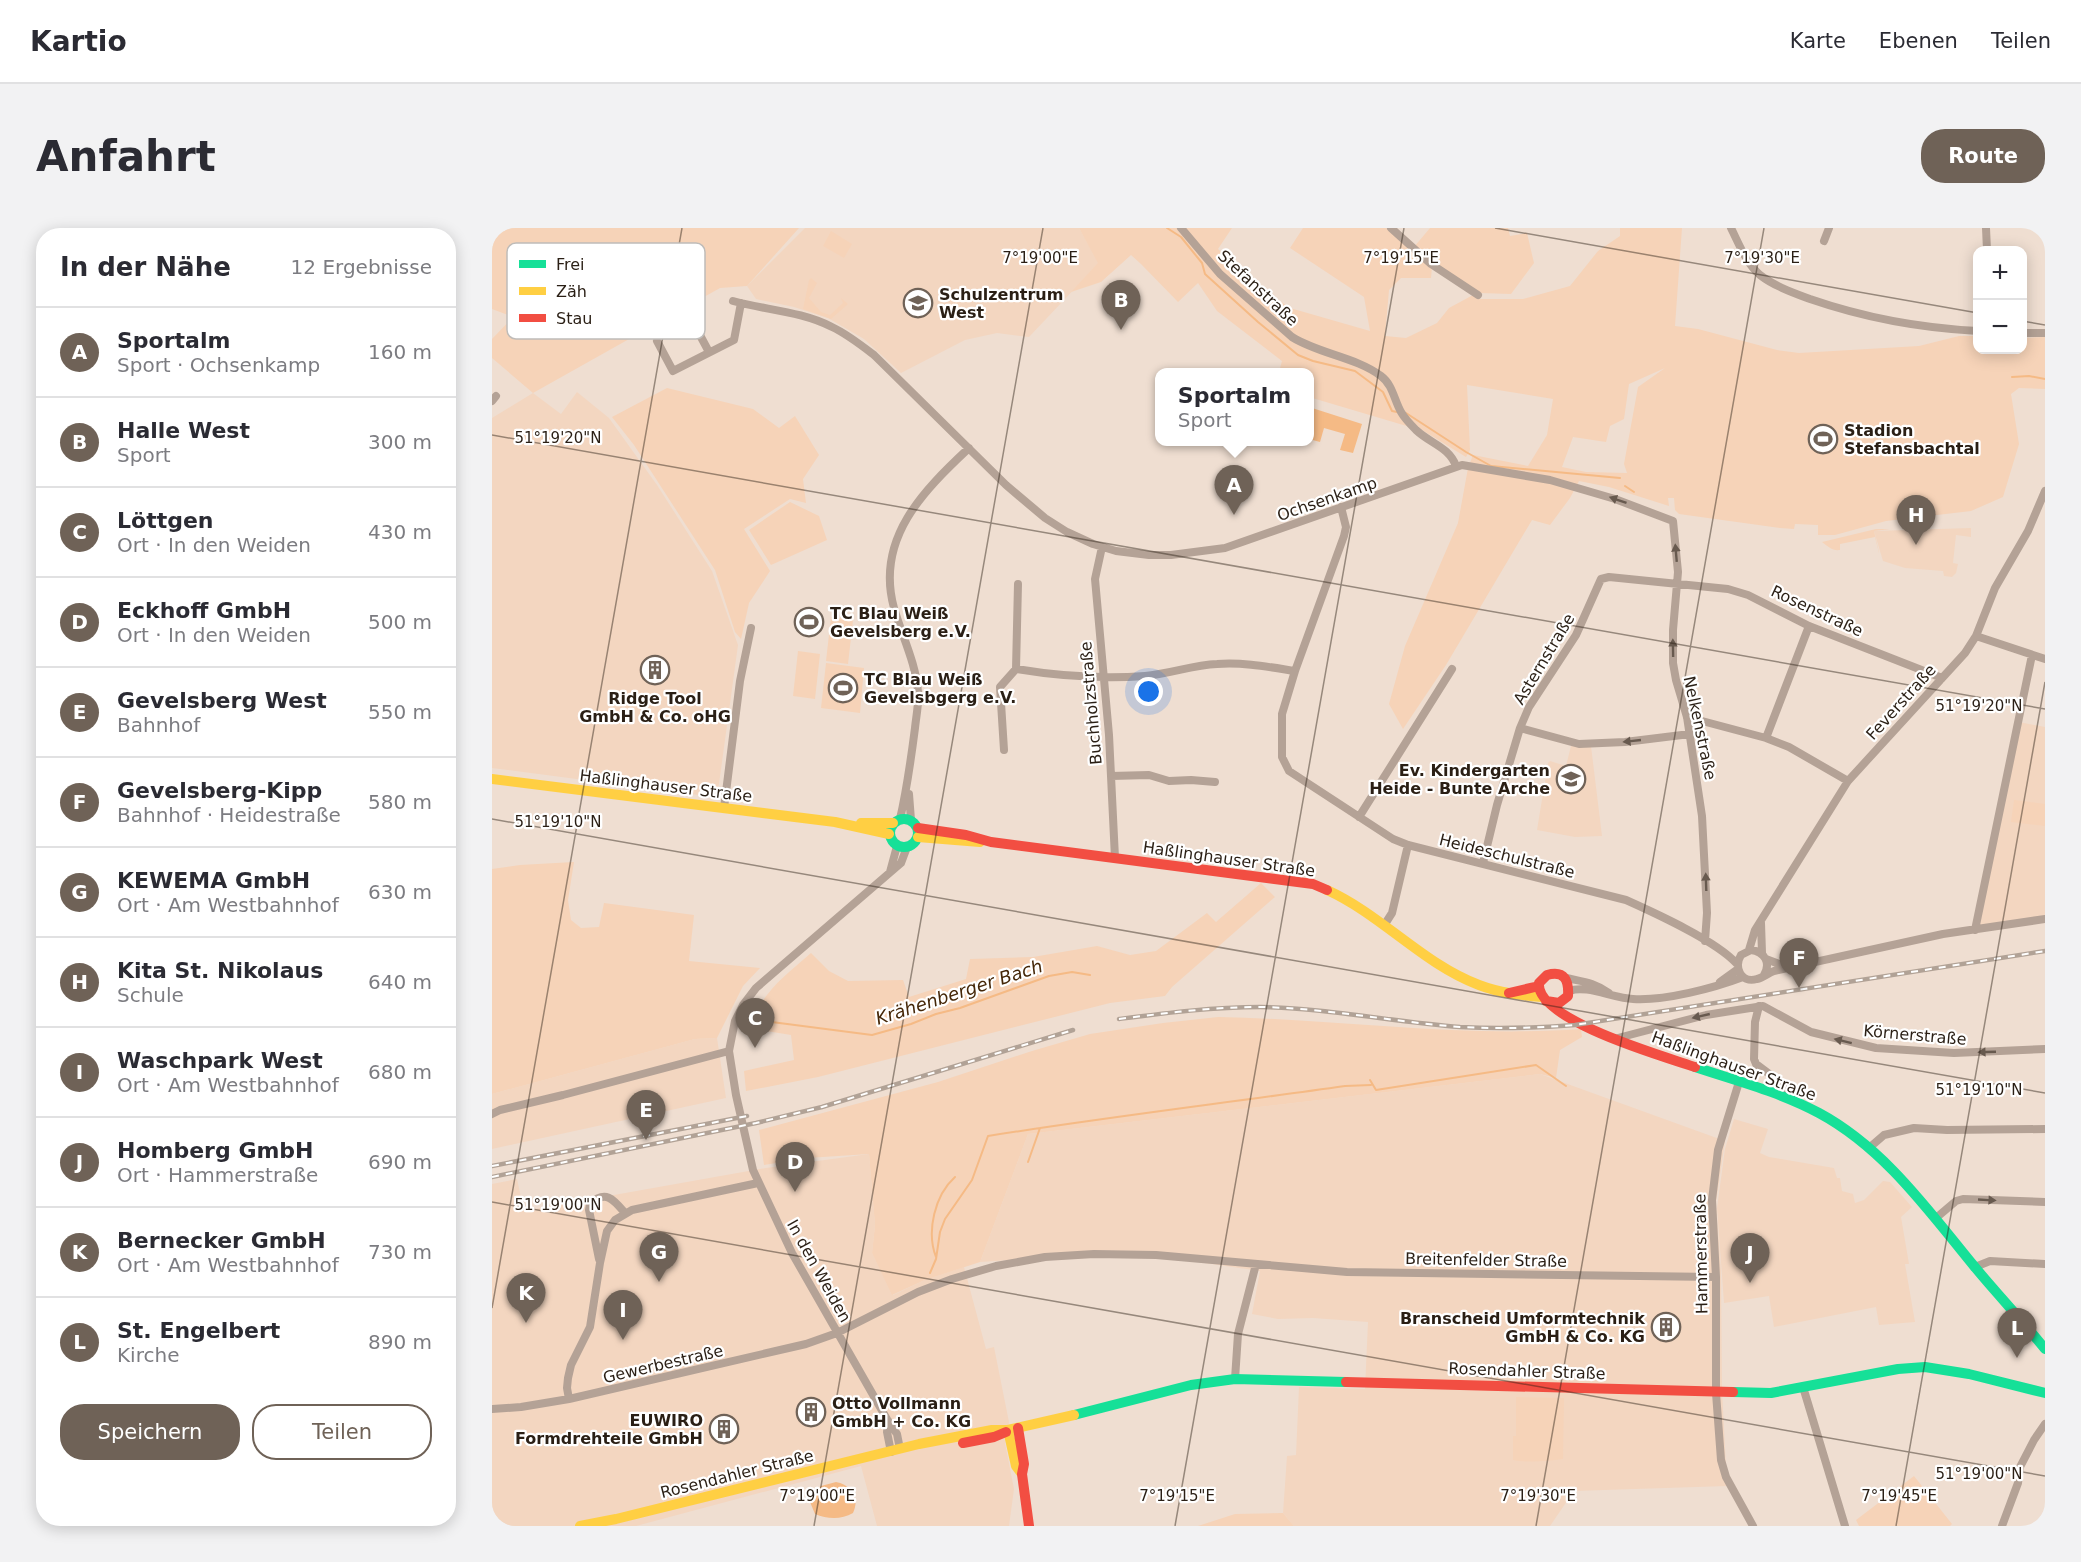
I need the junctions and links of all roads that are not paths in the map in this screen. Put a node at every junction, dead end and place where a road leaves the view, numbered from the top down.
1 (1181, 228) edge
2 (1391, 228) edge
3 (1731, 228) edge
4 (1829, 228) edge
5 (1986, 228) edge
6 (1824, 241) dead end
7 (1987, 246) edge
8 (1478, 295) dead end
9 (1973, 330) edge
10 (2027, 333) edge
11 (2045, 333) edge
12 (703, 339) edge
13 (657, 341) dead end
14 (710, 352) junction
15 (969, 448) junction
16 (1456, 466) junction
17 (2045, 491) edge
18 (1341, 507) junction
19 (1673, 521) joint
20 (1102, 548) junction
21 (1018, 584) dead end
22 (1678, 585) junction
23 (1809, 626) junction
24 (751, 628) dead end
25 (1976, 636) junction
26 (2032, 655) junction
27 (2045, 659) edge
28 (1016, 669) junction
29 (1452, 669) dead end
30 (1295, 671) junction
31 (1103, 677) junction
32 (1942, 678) junction
33 (1687, 717) junction
34 (1520, 728) junction
35 (1690, 734) junction
36 (1766, 738) junction
37 (1004, 750) dead end
38 (1111, 776) junction
39 (492, 779) edge
40 (1848, 781) junction
41 (1215, 782) dead end
42 (724, 808) junction
43 (1359, 817) junction
44 (836, 822) junction
45 (908, 825) junction
46 (889, 834) junction
47 (1408, 845) junction
48 (902, 847) junction
49 (1114, 858) junction
50 (1483, 863) junction
51 (2045, 919) edge
52 (1761, 923) junction
53 (1385, 924) junction
54 (1975, 930) junction
55 (1705, 940) junction
56 (1746, 951) junction
57 (1725, 954) junction
58 (1764, 956) junction
59 (1800, 965) junction
60 (1737, 966) junction
61 (1764, 975) junction
62 (1743, 977) junction
63 (1566, 978) junction
64 (1716, 986) junction
65 (1542, 995) junction
66 (1567, 995) junction
67 (1615, 997) junction
68 (1759, 1006) junction
69 (1569, 1016) junction
70 (1614, 1039) junction
71 (2045, 1049) edge
72 (729, 1051) junction
73 (1738, 1082) junction
74 (1790, 1099) junction
75 (492, 1113) edge
76 (2045, 1130) edge
77 (1869, 1148) junction
78 (758, 1183) junction
79 (2045, 1202) edge
80 (625, 1214) junction
81 (1936, 1218) junction
82 (600, 1263) junction
83 (1256, 1264) junction
84 (2045, 1264) edge
85 (1975, 1267) junction
86 (1716, 1277) junction
87 (837, 1333) junction
88 (2045, 1349) edge
89 (1235, 1379) junction
90 (1803, 1387) junction
91 (1716, 1393) junction
92 (2045, 1393) edge
93 (569, 1399) junction
94 (492, 1409) edge
95 (2045, 1424) edge
96 (1013, 1429) junction
97 (896, 1450) junction
98 (616, 1523) edge
99 (580, 1526) edge
100 (1029, 1526) edge
101 (1753, 1526) edge
102 (1845, 1526) edge
103 (2002, 1526) edge

1 - 16 street, Stefanstraße
2 - 8 street
3 - 9 street
4 - 6 street
5 - 7 street
10 - 11 street
12 - 14 street
13 - 14 street, Ochsenkamp
14 - 15 street, Ochsenkamp
15 - 20 street, Ochsenkamp
15 - 45 street
16 - 18 street, Ochsenkamp
19 -> 16 street, Ochsenkamp
17 - 25 street, Feverstraße
18 - 20 street, Ochsenkamp
18 - 30 street
22 -> 19 street, Nelkenstraße
20 - 31 street, Buchholzstraße
21 - 28 street
22 - 23 street, Rosenstraße
33 -> 22 street, Nelkenstraße
22 - 34 street, Asternstraße
23 - 32 street, Rosenstraße
23 - 36 street
24 - 42 street
25 - 26 street
25 - 32 street, Feverstraße
26 - 27 street
26 - 54 street
28 - 31 street
28 - 37 street
29 - 43 street
30 - 31 street
30 - 43 street, Heideschulstraße
31 - 38 street, Buchholzstraße
32 - 40 street, Feverstraße
33 - 35 street, Nelkenstraße
33 - 36 street
35 -> 34 street
34 - 50 street, Asternstraße
55 -> 35 street, Nelkenstraße
36 - 40 street
38 - 41 street
38 - 49 street, Buchholzstraße
39 - 42 main road, Haßlinghauser Straße
40 - 52 street, Feverstraße
42 - 44 main road, Haßlinghauser Straße
43 - 47 street, Heideschulstraße
44 - 45 main road, Haßlinghauser Straße
44 - 46 main road, Haßlinghauser Straße
45 - 46 main road
45 - 48 main road
45 - 49 main road, Haßlinghauser Straße
46 - 48 main road
47 - 50 street, Heideschulstraße
47 - 53 street
48 - 72 street, In den Weiden
49 - 53 main road, Haßlinghauser Straße
50 - 55 street, Heideschulstraße
51 - 54 street
52 - 56 street, Feverstraße
52 - 58 street
53 - 65 main road, Haßlinghauser Straße
54 - 59 street
55 - 57 street, Heideschulstraße
56 - 57 street
56 - 58 street
56 - 60 street
57 - 60 street, Heideschulstraße
58 - 59 street
58 - 61 street
59 - 61 street
60 - 62 street
60 - 64 street
61 - 62 street
62 - 64 street
63 - 65 main road
63 - 66 main road
63 - 67 street
64 - 67 street
65 - 66 main road
65 - 69 main road, Haßlinghauser Straße
66 - 67 street
66 - 69 main road
68 -> 70 street
71 -> 68 street, Körnerstraße
68 - 74 street
69 - 70 main road, Haßlinghauser Straße
70 - 73 main road, Haßlinghauser Straße
72 - 75 street
72 - 78 street, In den Weiden
73 - 74 main road, Haßlinghauser Straße
73 - 86 street, Hammerstraße
74 - 77 main road, Haßlinghauser Straße
76 - 77 street
77 - 81 main road, Haßlinghauser Straße
78 - 80 street
78 - 87 street, In den Weiden
81 -> 79 street
80 - 82 street
80 - 82 street
81 - 85 main road, Haßlinghauser Straße
82 - 93 street
83 - 86 street, Breitenfelder Straße
83 - 87 street, Breitenfelder Straße
83 - 89 street
84 - 85 street
85 - 88 main road, Haßlinghauser Straße
86 - 91 street, Hammerstraße
87 - 93 street, Gewerbestraße
87 - 97 street, In den Weiden
89 - 91 main road, Rosendahler Straße
89 - 96 main road, Rosendahler Straße
90 - 91 main road, Rosendahler Straße
90 - 92 main road, Rosendahler Straße
90 - 102 street
91 - 101 street, Hammerstraße
93 - 94 street, Gewerbestraße
95 - 103 street
96 - 97 main road, Rosendahler Straße
96 - 100 main road
97 - 98 main road, Rosendahler Straße
98 - 99 main road, Rosendahler Straße

